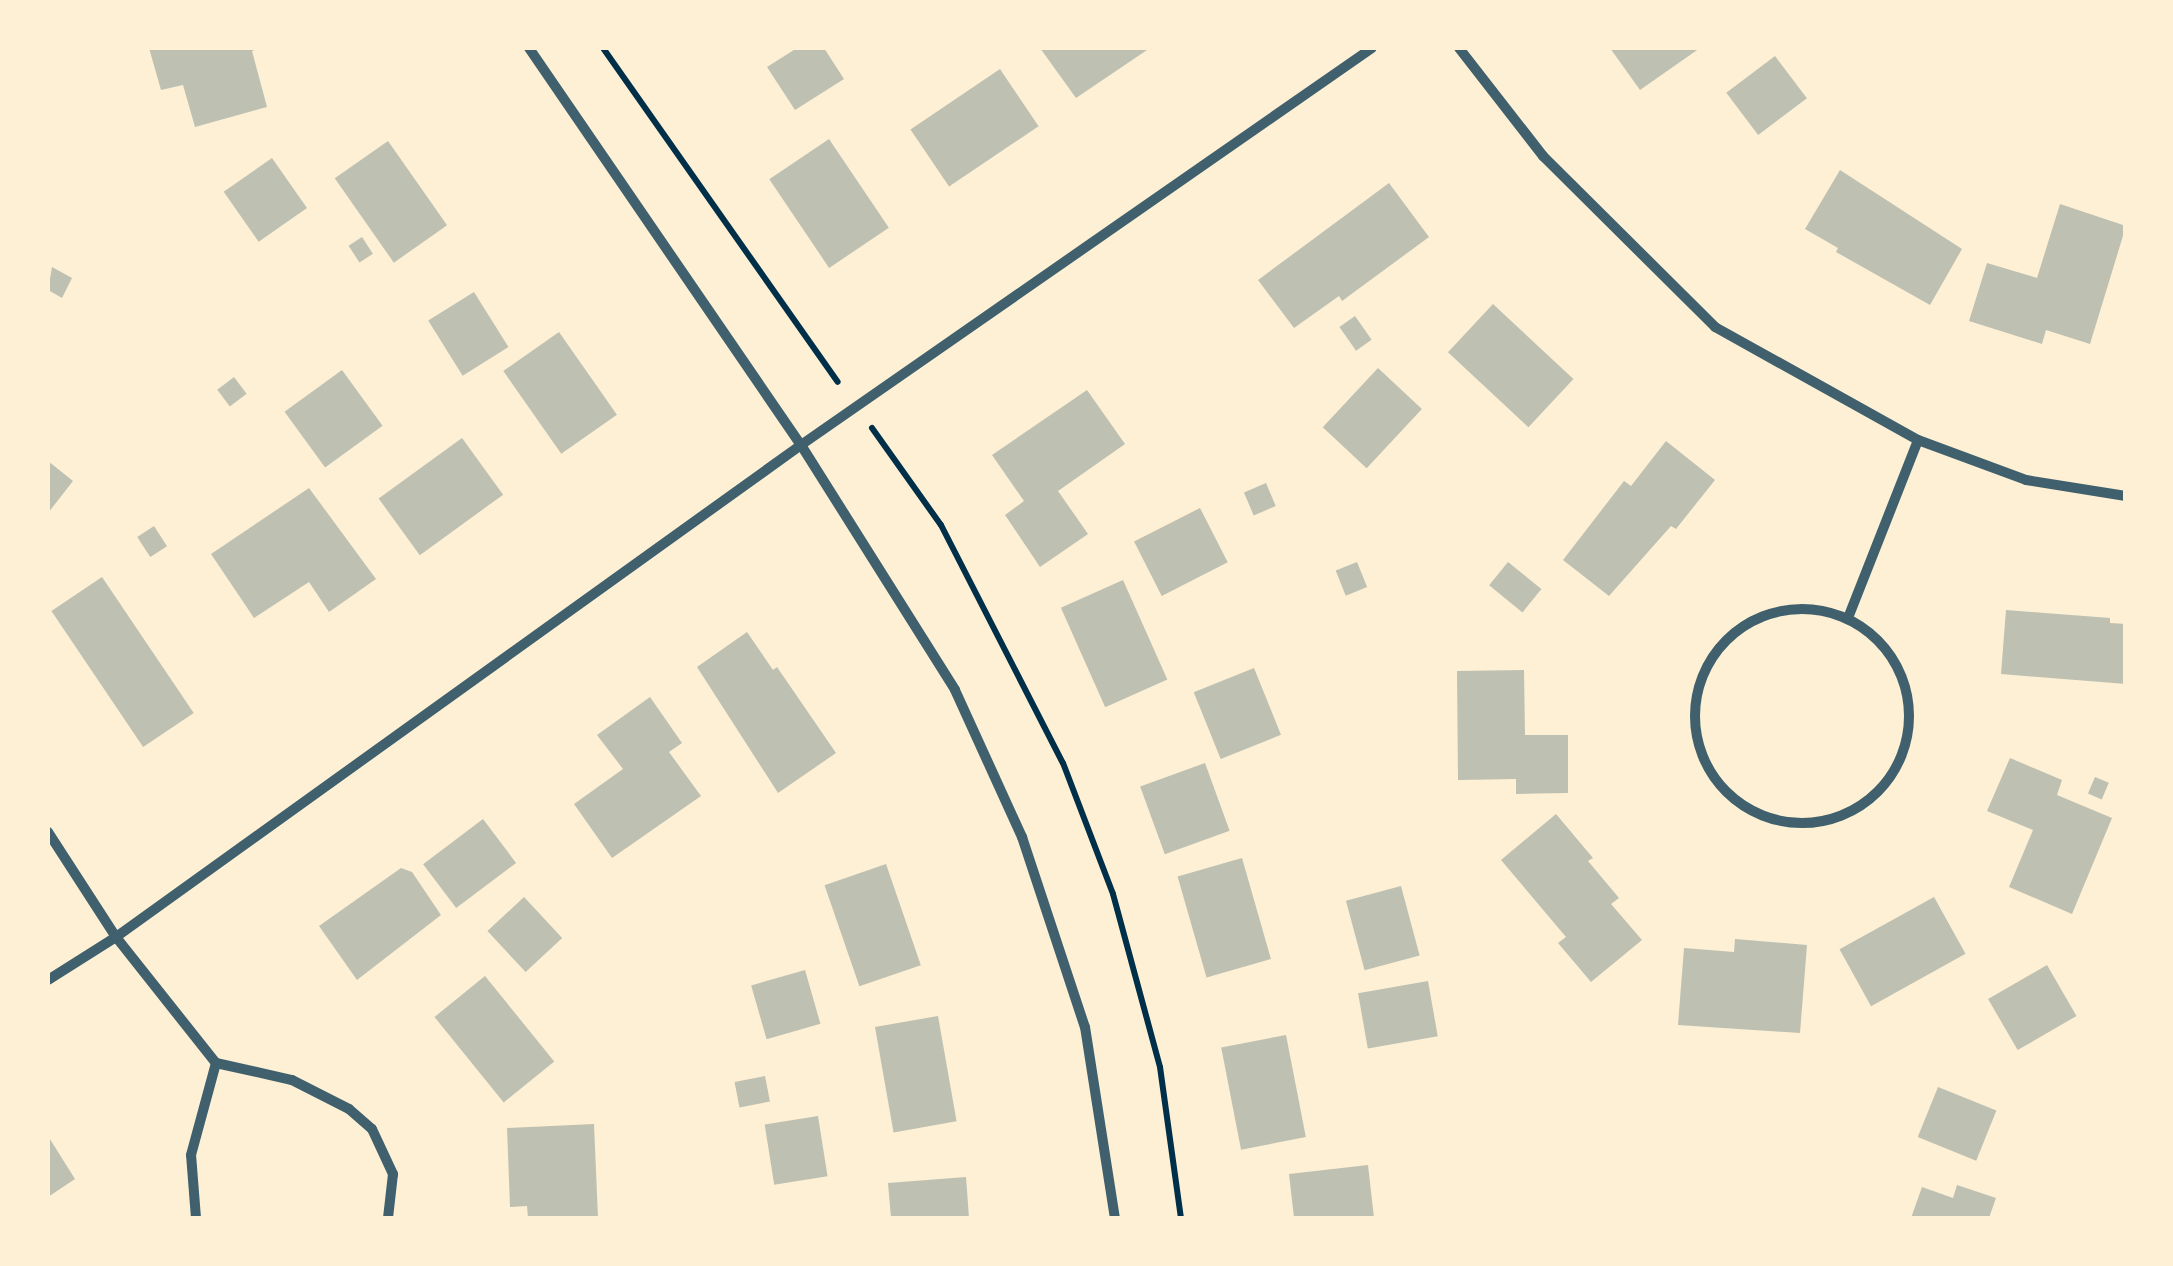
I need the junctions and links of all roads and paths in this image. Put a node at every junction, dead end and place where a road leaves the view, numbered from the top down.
1 (529, 48) edge
2 (603, 48) edge
3 (1372, 48) edge
4 (1459, 48) edge
5 (858, 406) junction
6 (1918, 440) junction
7 (802, 445) junction
8 (2126, 496) edge
9 (1848, 618) junction
10 (48, 832) edge
11 (116, 936) junction
12 (48, 980) edge
13 (216, 1063) junction
14 (196, 1218) edge
15 (388, 1218) edge
16 (1115, 1218) edge
17 (1181, 1218) edge

1 - 7 street
2 - 5 path
3 - 5 street
4 - 6 street
5 - 7 street
5 - 17 path
6 - 8 street
6 - 9 street
7 - 11 street
7 - 16 street
9 - 9 street
10 - 11 street
11 - 12 street
11 - 13 street
13 - 14 street
13 - 15 street

